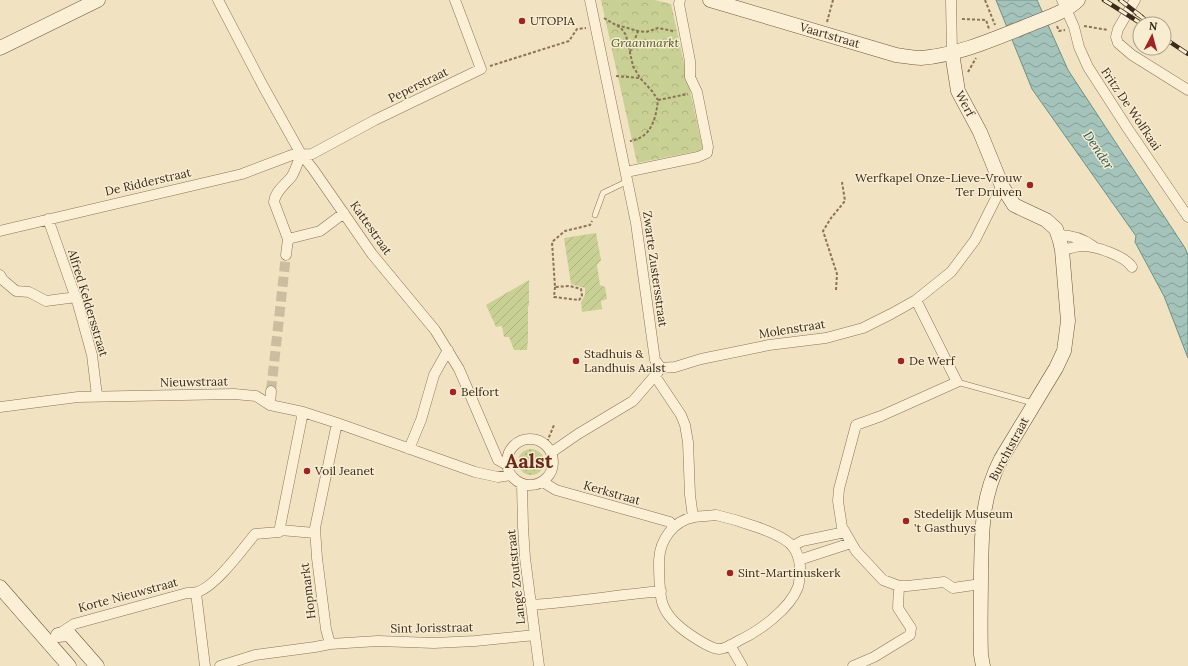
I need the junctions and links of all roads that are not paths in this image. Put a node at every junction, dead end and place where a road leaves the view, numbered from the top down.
1 (98, 0) edge
2 (218, 0) edge
3 (455, 0) edge
4 (590, 0) edge
5 (680, 0) edge
6 (710, 0) edge
7 (951, 0) edge
8 (1078, 0) edge
9 (1135, 0) edge
10 (1064, 4) edge
11 (0, 48) edge
12 (952, 53) junction
13 (1188, 90) edge
14 (301, 154) junction
15 (627, 176) junction
16 (1002, 186) junction
17 (344, 213) junction
18 (595, 215) road end
19 (1188, 217) edge
20 (48, 219) junction
21 (0, 231) edge
22 (288, 239) junction
23 (1060, 242) junction
24 (1094, 247) junction
25 (286, 255) tunnel mouth
26 (1132, 267) dead end
27 (0, 275) edge
28 (75, 296) junction
29 (916, 300) junction
30 (448, 350) junction
31 (658, 372) junction
32 (957, 382) junction
33 (271, 391) tunnel mouth
34 (97, 396) junction
35 (1034, 404) junction
36 (270, 405) junction
37 (0, 407) edge
38 (303, 412) junction
39 (337, 423) junction
40 (549, 448) junction
41 (409, 449) junction
42 (507, 465) junction
43 (511, 475) junction
44 (543, 482) junction
45 (522, 484) junction
46 (693, 517) junction
47 (672, 528) junction
48 (280, 530) junction
49 (845, 532) junction
50 (315, 533) junction
51 (851, 544) junction
52 (793, 546) junction
53 (799, 560) junction
54 (981, 584) junction
55 (899, 586) junction
56 (0, 587) edge
57 (661, 591) junction
58 (196, 593) junction
59 (531, 605) junction
60 (535, 635) junction
61 (54, 639) junction
62 (330, 644) junction
63 (730, 645) junction
64 (69, 666) edge
65 (97, 666) edge
66 (205, 666) edge
67 (220, 666) edge
68 (539, 666) edge
69 (742, 666) edge
70 (852, 666) edge
71 (983, 666) edge

1 - 11 street
2 - 14 street, Kattestraat
3 - 14 street, Peperstraat
4 - 15 street
5 - 15 street
6 - 12 street, Vaartstraat
7 - 12 street
8 - 10 street
9 - 13 street
10 - 12 street
10 - 19 street, Fritz De Wolfkaai
12 - 16 street, Werf
14 - 17 street, Kattestraat
14 - 20 street, De Ridderstraat
14 - 22 street
15 - 18 lane
15 - 31 street, Zwarte Zustersstraat
16 - 23 street, Werf
16 - 29 street, Molenstraat
17 - 22 street
17 - 30 street, Kattestraat
20 - 21 street, De Ridderstraat
20 - 28 street, Alfred Keldersstraat
22 - 25 street
23 - 24 street
23 - 24 street
23 - 35 street, Burchtstraat
24 - 26 street
27 - 28 street
28 - 34 street, Alfred Keldersstraat
29 - 31 street, Molenstraat
29 - 32 street
30 - 41 street
30 - 42 street, Kattestraat
31 - 40 street
31 - 46 street, Zwarte Zustersstraat
32 - 35 lane
32 - 49 street
33 - 36 street
34 - 36 street, Nieuwstraat
34 - 37 street, Nieuwstraat
35 - 54 street, Burchtstraat
36 - 38 street, Nieuwstraat
38 - 39 street, Nieuwstraat
38 - 48 street
39 - 41 street, Nieuwstraat
39 - 50 street, Hopmarkt
40 - 42 street
40 - 44 street
41 - 43 street, Nieuwstraat
42 - 43 street
43 - 45 street
44 - 45 street
44 - 47 street, Kerkstraat
45 - 59 street, Lange Zoutstraat
46 - 47 street
46 - 52 street
47 - 57 street
48 - 50 street
48 - 58 street
49 - 51 street
49 - 52 street
50 - 62 street, Hopmarkt
51 - 53 street
51 - 55 street
52 - 53 street
53 - 63 street
54 - 55 street
54 - 71 street, Burchtstraat
55 - 70 street
56 - 61 street
57 - 59 street
57 - 63 street
58 - 61 street, Korte Nieuwstraat
58 - 66 street
59 - 60 street, Lange Zoutstraat
60 - 62 street, Sint Jorisstraat
60 - 68 street, Lange Zoutstraat
61 - 64 street
61 - 65 street
62 - 67 street
63 - 69 street

